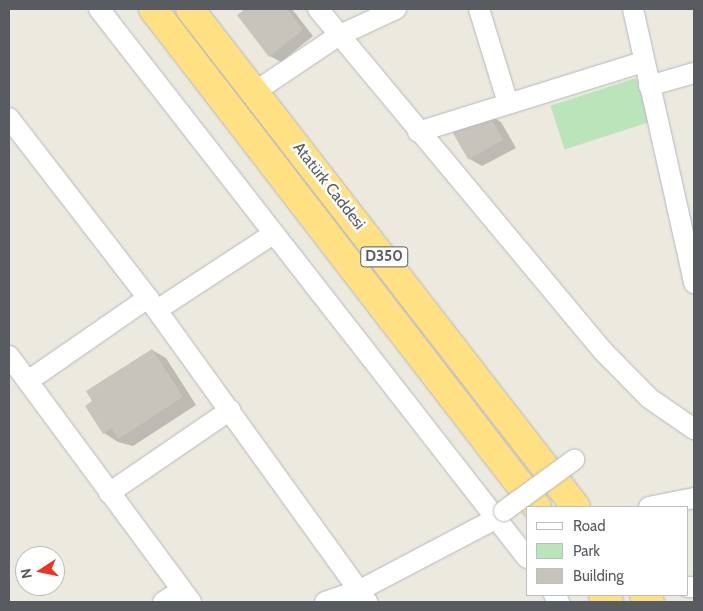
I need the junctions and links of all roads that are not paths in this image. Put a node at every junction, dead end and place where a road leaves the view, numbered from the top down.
1 (99, 9) edge
2 (153, 9) edge
3 (190, 9) edge
4 (318, 9) edge
5 (396, 9) edge
6 (479, 9) edge
7 (633, 9) edge
8 (338, 36) junction
9 (643, 62) junction
10 (694, 73) edge
11 (649, 86) junction
12 (256, 91) junction
13 (508, 103) junction
14 (9, 118) edge
15 (418, 132) junction
16 (688, 227) edge
17 (273, 234) junction
18 (694, 283) edge
19 (152, 304) junction
20 (9, 356) edge
21 (28, 381) junction
22 (230, 410) junction
23 (694, 429) edge
24 (574, 460) dead end
25 (109, 493) junction
26 (694, 498) edge
27 (536, 506) edge
28 (575, 506) edge
29 (654, 506) edge
30 (501, 514) junction
31 (526, 556) edge
32 (186, 596) edge
33 (363, 596) edge
34 (163, 602) edge
35 (325, 602) edge

1 - 17 street
2 - 27 highway, Atatürk Caddesi / D350
3 - 12 highway, Atatürk Caddesi / D350
4 - 8 street
5 - 8 street
6 - 13 street
7 - 9 street
8 - 12 street
8 - 15 street
9 - 11 street
9 - 13 street
10 - 11 street
11 - 16 street
12 - 28 highway, Atatürk Caddesi / D350
13 - 15 street
14 - 19 street
15 - 23 street
16 - 18 street
17 - 19 street
17 - 30 street
19 - 21 street
19 - 22 street
20 - 21 street
21 - 25 street
22 - 25 street
22 - 33 street
24 - 30 street, bridge
25 - 32 street
26 - 29 street
30 - 31 street
30 - 33 street
32 - 34 street
33 - 35 street

